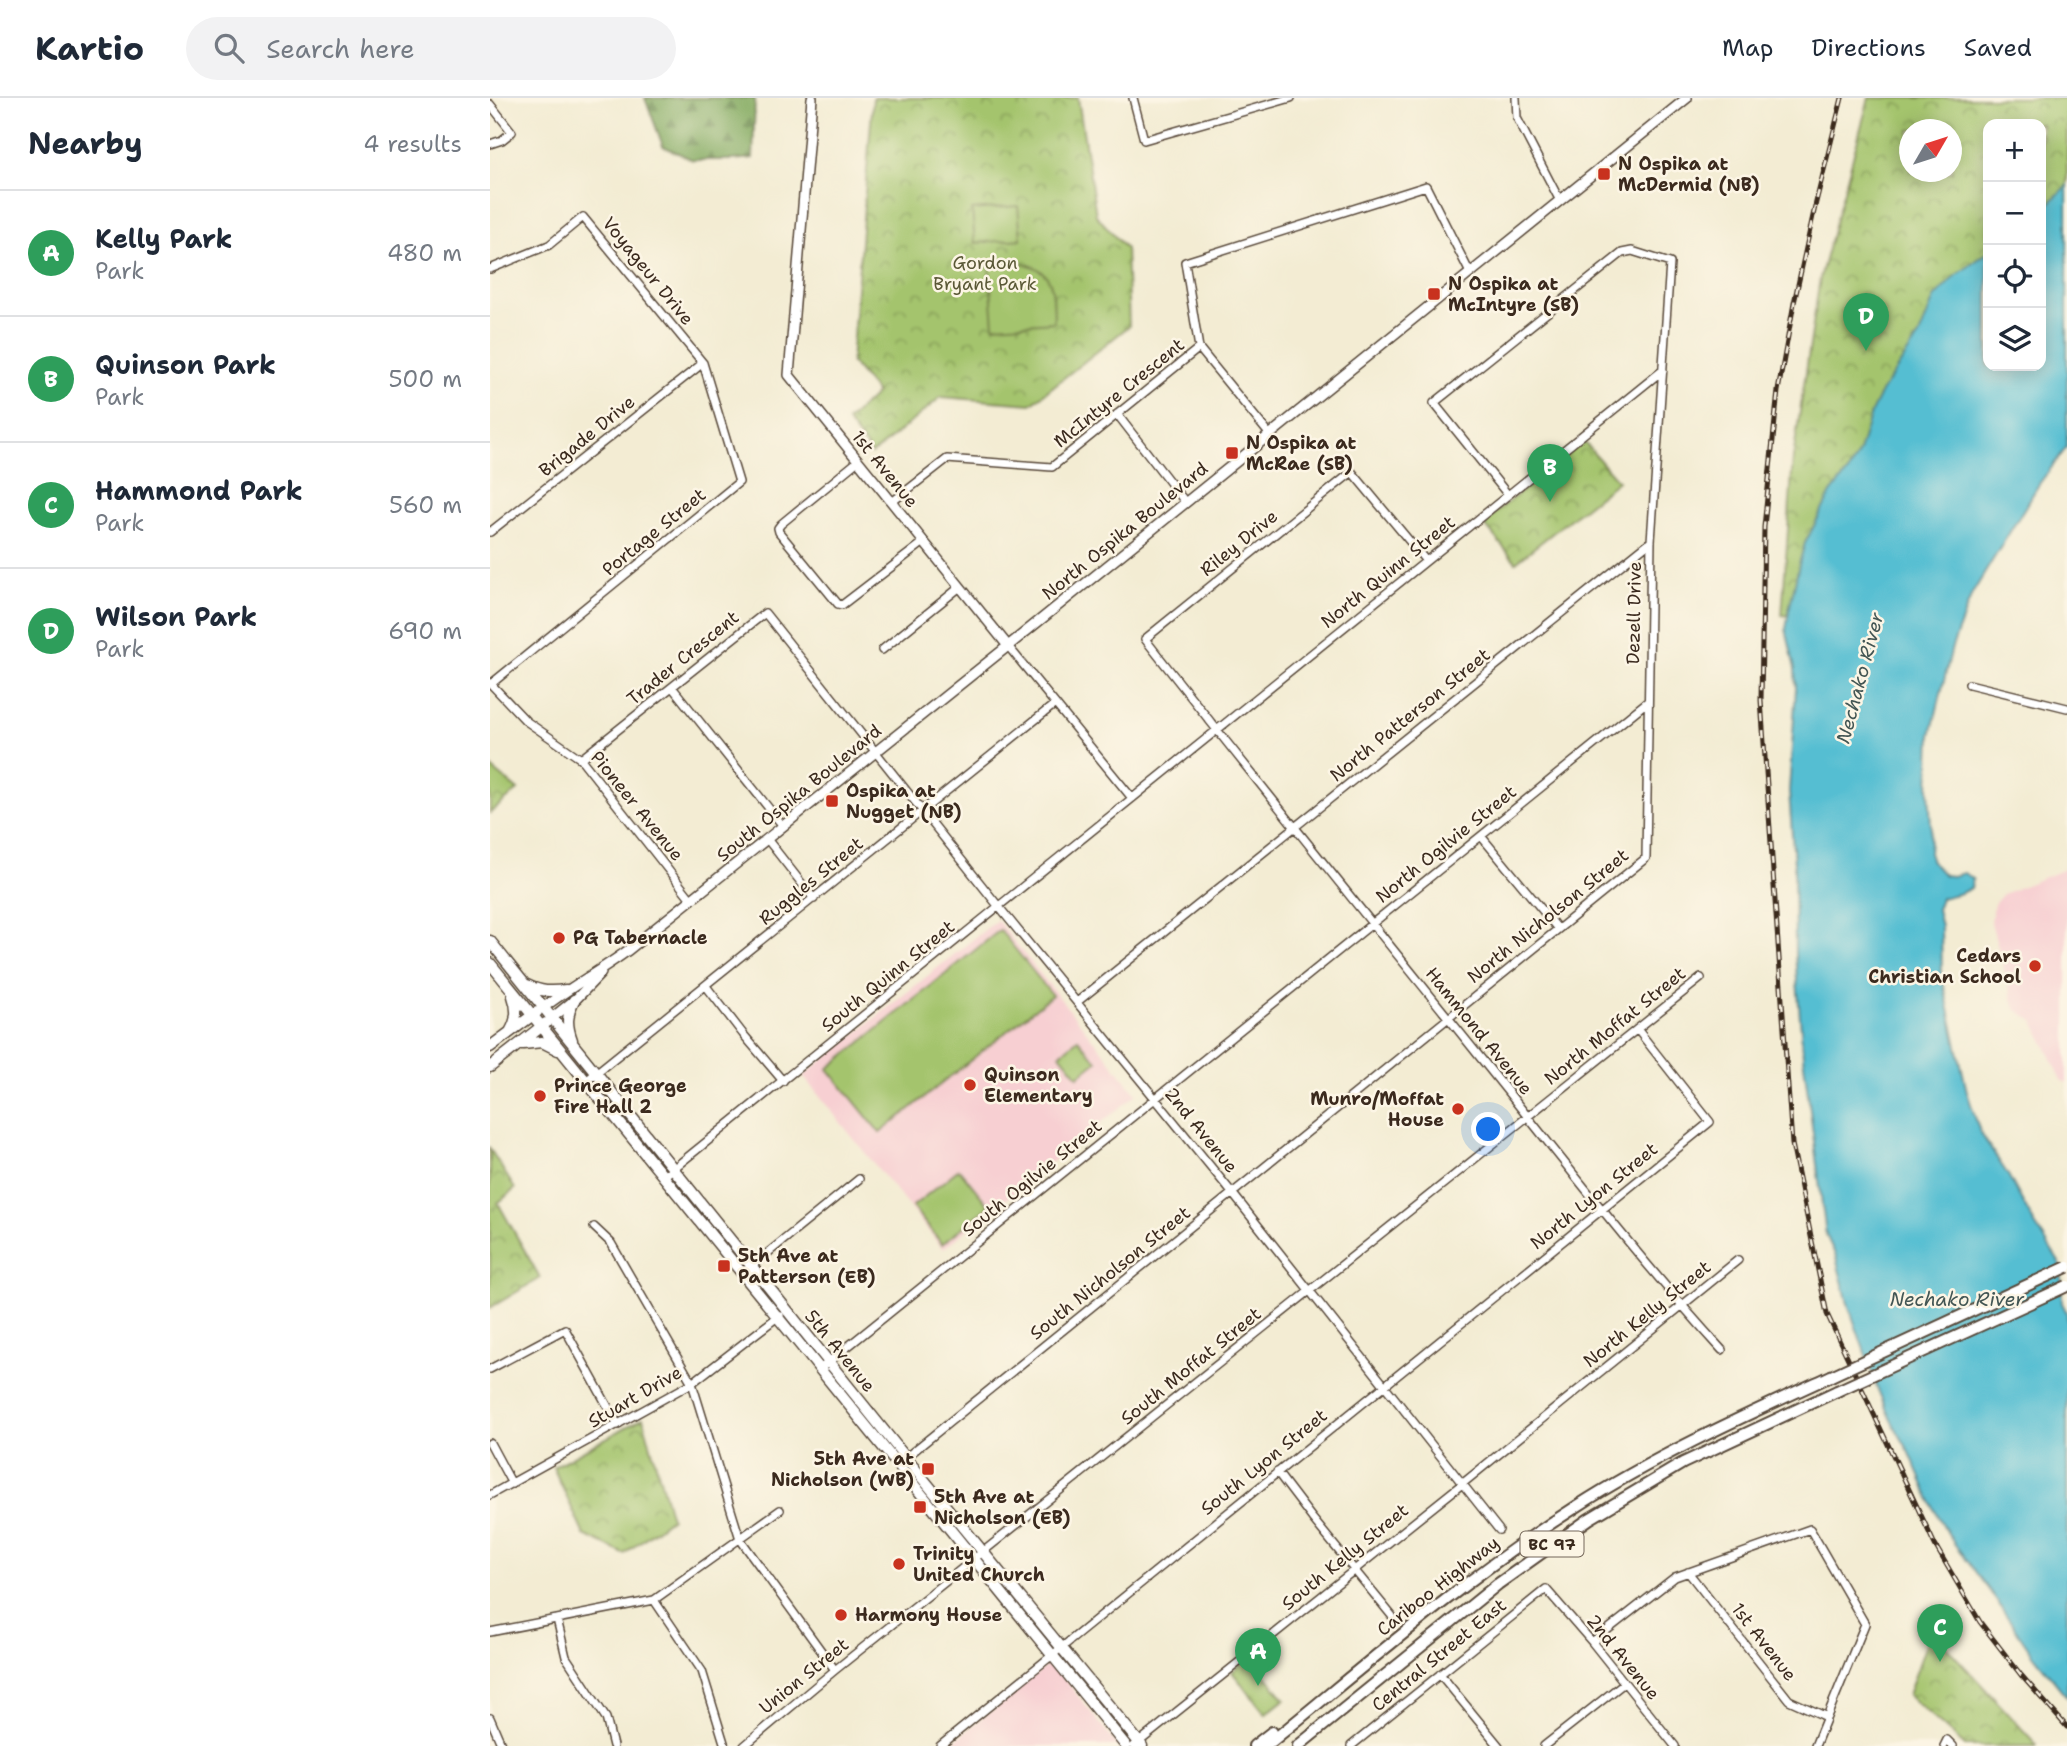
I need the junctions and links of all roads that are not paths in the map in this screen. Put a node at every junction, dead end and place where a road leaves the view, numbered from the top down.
1 (812, 98) edge
2 (1133, 98) edge
3 (1292, 98) edge
4 (1516, 98) edge
5 (1687, 98) edge
6 (490, 104) edge
7 (490, 144) edge
8 (1560, 201) junction
9 (490, 269) edge
10 (1470, 273) junction
11 (1199, 348) junction
12 (703, 363) junction
13 (1663, 370) junction
14 (1117, 414) junction
15 (1270, 435) junction
16 (858, 461) junction
17 (1508, 495) junction
18 (892, 502) junction
19 (1186, 502) junction
20 (490, 532) edge
21 (1651, 541) junction
22 (924, 542) junction
23 (1426, 561) junction
24 (960, 587) junction
25 (1008, 646) junction
26 (881, 650) dead end
27 (490, 683) edge
28 (1969, 684) dead end
29 (672, 687) junction
30 (1647, 702) junction
31 (1055, 704) junction
32 (2067, 708) edge
33 (1216, 730) junction
34 (875, 752) junction
35 (581, 759) junction
36 (1132, 798) junction
37 (922, 810) junction
38 (783, 826) junction
39 (1295, 828) junction
40 (1481, 836) junction
41 (767, 839) junction
42 (1646, 858) joint
43 (691, 899) junction
44 (814, 899) junction
45 (999, 907) junction
46 (1372, 924) junction
47 (1558, 929) junction
48 (490, 941) edge
49 (490, 963) edge
50 (609, 964) junction
51 (1701, 978) dead end
52 (523, 983) junction
53 (509, 986) junction
54 (706, 986) junction
55 (566, 990) junction
56 (575, 1000) junction
57 (1077, 1002) junction
58 (543, 1008) junction
59 (1264, 1011) joint
60 (533, 1016) junction
61 (1448, 1017) junction
62 (552, 1018) junction
63 (542, 1027) junction
64 (1637, 1029) junction
65 (509, 1033) junction
66 (519, 1045) junction
67 (575, 1046) junction
68 (490, 1047) edge
69 (565, 1055) junction
70 (490, 1067) edge
71 (596, 1073) junction
72 (586, 1081) junction
73 (783, 1081) junction
74 (1154, 1099) junction
75 (1340, 1106) joint
76 (1527, 1116) junction
77 (673, 1169) junction
78 (663, 1177) junction
79 (859, 1179) dead end
80 (1233, 1194) junction
81 (1419, 1204) joint
82 (1603, 1209) junction
83 (594, 1227) dead end
84 (1738, 1259) dead end
85 (2067, 1267) edge
86 (747, 1269) junction
87 (2067, 1286) edge
88 (1309, 1292) junction
89 (1497, 1294) joint
90 (1682, 1306) junction
91 (787, 1310) junction
92 (778, 1317) junction
93 (1722, 1349) dead end
94 (825, 1366) junction
95 (490, 1369) edge
96 (692, 1383) junction
97 (1384, 1385) junction
98 (1575, 1392) joint
99 (618, 1425) junction
100 (490, 1443) edge
101 (902, 1461) junction
102 (1277, 1472) junction
103 (512, 1483) junction
104 (1462, 1484) junction
105 (490, 1495) edge
106 (780, 1510) dead end
107 (1499, 1530) dead end
108 (740, 1539) junction
109 (978, 1556) junction
110 (1354, 1570) junction
111 (1688, 1572) junction
112 (1546, 1589) joint
113 (653, 1600) junction
114 (1392, 1616) dead end
115 (557, 1619) junction
116 (490, 1632) edge
117 (1592, 1642) junction
118 (1061, 1647) junction
119 (1052, 1655) junction
120 (835, 1670) junction
121 (1440, 1674) junction
122 (1624, 1683) junction
123 (1329, 1694) junction
124 (1827, 1717) junction
125 (490, 1718) edge
126 (1945, 1743) edge
127 (1138, 1745) edge
128 (502, 1746) edge
129 (613, 1746) edge
130 (725, 1746) edge
131 (744, 1746) edge
132 (940, 1746) edge
133 (1126, 1746) edge
134 (1254, 1746) edge
135 (1266, 1746) edge
136 (1298, 1746) edge
137 (1351, 1746) edge
138 (1499, 1746) edge
139 (1544, 1746) edge
140 (1675, 1746) edge
141 (1815, 1746) edge
142 (1954, 1746) edge

1 - 16 street, 1st Avenue
2 - 3 street
4 - 8 street
5 - 8 street, North Ospika Boulevard
6 - 7 street
8 - 10 street, North Ospika Boulevard
9 - 12 street, Voyageur Drive
10 - 11 street, McIntyre Crescent
10 - 15 street, North Ospika Boulevard
11 - 14 street, McIntyre Crescent
11 - 15 street
12 - 20 street, Brigade Drive
12 - 27 street, Portage Street
13 - 17 street, North Quinn Street
13 - 17 street, Dezell Drive
13 - 21 street, Dezell Drive
14 - 18 street, McIntyre Crescent
14 - 19 street
15 - 19 street, North Ospika Boulevard
16 - 18 street, 1st Avenue
16 - 22 street
17 - 23 street, North Quinn Street
18 - 22 street, 1st Avenue
19 - 25 street, North Ospika Boulevard
21 - 30 street, Dezell Drive
21 - 39 street, North Patterson Street
22 - 24 street, 1st Avenue
23 - 33 street, North Quinn Street
23 - 33 street, Riley Drive
24 - 25 street, 1st Avenue
24 - 26 street
25 - 31 street, 1st Avenue
25 - 34 street, South Ospika Boulevard
27 - 35 street, Pioneer Avenue
28 - 32 street
29 - 34 street, Trader Crescent
29 - 35 street, Trader Crescent
29 - 38 street
30 - 40 street, North Ogilvie Street
30 - 42 street, Dezell Drive
31 - 36 street, 1st Avenue
31 - 37 street, Ruggles Street
33 - 36 street, North Quinn Street
33 - 39 street, Hammond Avenue
34 - 37 street, 2nd Avenue
34 - 38 street, South Ospika Boulevard
35 - 43 street, Pioneer Avenue
36 - 45 street, South Quinn Street
37 - 44 street, Ruggles Street
37 - 45 street, 2nd Avenue
38 - 41 street, South Ospika Boulevard
39 - 46 street, Hammond Avenue
39 - 57 street, North Patterson Street
40 - 46 street, North Ogilvie Street
40 - 47 street
41 - 43 street, South Ospika Boulevard
41 - 44 street
42 - 47 street, North Nicholson Street
43 - 50 street, South Ospika Boulevard
44 - 54 street, Ruggles Street
45 - 57 street, 2nd Avenue
45 - 73 street, South Quinn Street
46 - 59 street, North Ogilvie Street
46 - 61 street, Hammond Avenue
47 - 61 street, North Nicholson Street
48 - 52 main road, 5th Avenue
49 - 53 main road, 5th Avenue
50 - 55 street, South Ospika Boulevard
50 - 56 street, South Ospika Boulevard
51 - 64 street, North Moffat Street
52 - 55 main road
52 - 58 main road, 5th Avenue
53 - 60 main road, 5th Avenue
53 - 65 main road
54 - 71 street, Ruggles Street
54 - 73 street
55 - 58 street, South Ospika Boulevard
56 - 62 street, South Ospika Boulevard
56 - 67 main road
57 - 74 street, 2nd Avenue
58 - 60 main road, South Ospika Boulevard
58 - 62 main road, 5th Avenue
59 - 74 street, South Ogilvie Street
60 - 63 main road, 5th Avenue
60 - 65 main road, South Ospika Boulevard
61 - 75 street, North Nicholson Street
61 - 76 street, Hammond Avenue
62 - 63 main road, South Ospika Boulevard
62 - 67 main road, 5th Avenue
63 - 66 main road, South Ospika Boulevard
63 - 69 main road, 5th Avenue
64 - 76 street, North Moffat Street
64 - 82 street, North Lyon Street
65 - 68 main road, South Ospika Boulevard
66 - 69 main road
66 - 70 main road, South Ospika Boulevard
67 - 71 main road, 5th Avenue
69 - 72 main road, 5th Avenue
71 - 72 street, Ruggles Street
71 - 77 main road, 5th Avenue
72 - 78 main road, 5th Avenue
73 - 77 street, South Quinn Street
74 - 80 street, 2nd Avenue
74 - 94 street, South Ogilvie Street
75 - 80 street, South Nicholson Street
76 - 81 street, North Moffat Street
76 - 82 street, Hammond Avenue
77 - 78 street, South Quinn Street
77 - 86 main road, 5th Avenue
78 - 86 main road, 5th Avenue
79 - 86 street
80 - 88 street, 2nd Avenue
80 - 101 street, South Nicholson Street
81 - 88 street, South Moffat Street
82 - 89 street, North Lyon Street
82 - 90 street, Hammond Avenue
83 - 96 street
84 - 90 street, North Kelly Street
85 - 123 highway, Cariboo Highway / BC 97, bridge
86 - 91 main road, 5th Avenue
86 - 92 main road, 5th Avenue
87 - 136 highway, Cariboo Highway / BC 97, bridge
88 - 97 street, 2nd Avenue
88 - 109 street, South Moffat Street
89 - 97 street, South Lyon Street
90 - 93 street, Hammond Avenue
90 - 98 street, North Kelly Street
91 - 92 street, Stuart Drive
91 - 94 main road, 5th Avenue
92 - 94 main road, 5th Avenue
92 - 96 street, Stuart Drive
94 - 101 main road, 5th Avenue
95 - 99 street
96 - 99 street, Stuart Drive
96 - 108 street
97 - 102 street, South Lyon Street
97 - 104 street, 2nd Avenue
98 - 104 street, South Kelly Street
99 - 103 street, Stuart Drive
100 - 103 street
101 - 109 main road, 5th Avenue
102 - 110 street
102 - 118 street, South Lyon Street
103 - 105 street, Stuart Drive
104 - 107 street, 2nd Avenue
104 - 110 street, South Kelly Street
106 - 108 street
108 - 113 street
108 - 120 street
109 - 118 main road, 5th Avenue
109 - 119 main road, 5th Avenue
109 - 120 street, Union Street
110 - 114 street
110 - 127 street, South Kelly Street
111 - 117 street
111 - 124 street, 1st Avenue
111 - 124 street
112 - 117 street, 2nd Avenue
112 - 121 street, Central Street East
113 - 115 street
113 - 130 street
115 - 116 street
115 - 129 street
117 - 122 street, 2nd Avenue
118 - 119 street, South Lyon Street
118 - 127 main road, 5th Avenue
119 - 132 street, South Lyon Street
119 - 133 main road, 5th Avenue
120 - 131 street, Union Street
121 - 137 street, Central Street East
121 - 138 street
122 - 139 street
122 - 140 street, 2nd Avenue
123 - 134 highway
123 - 135 highway, Cariboo Highway / BC 97
124 - 141 street
125 - 128 street
126 - 142 street

